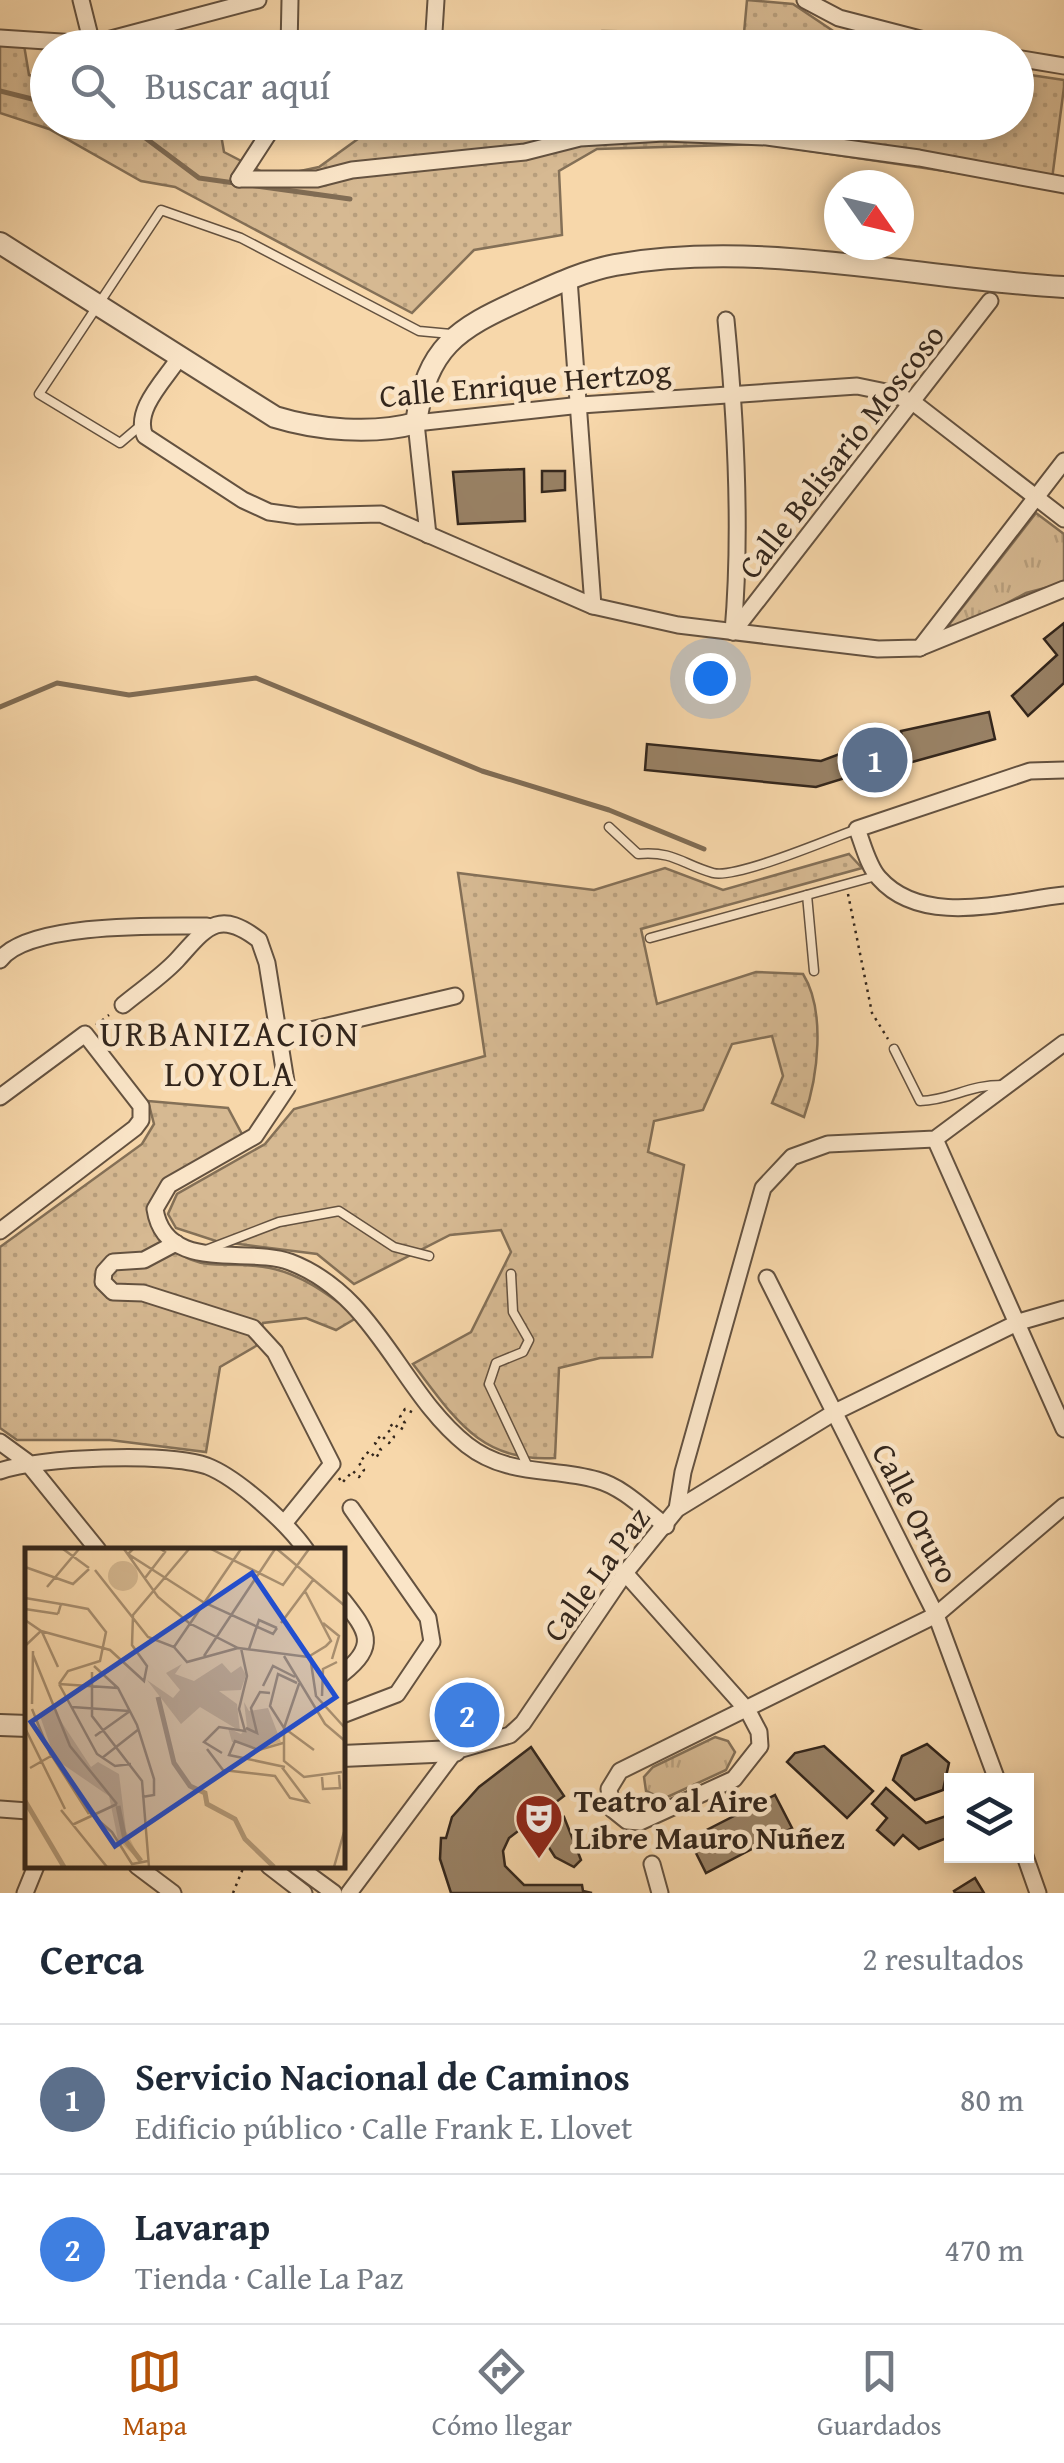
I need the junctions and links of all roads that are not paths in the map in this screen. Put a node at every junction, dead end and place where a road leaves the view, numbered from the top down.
1 (80, 0) edge
2 (258, 0) edge
3 (290, 0) edge
4 (436, 0) edge
5 (806, 0) edge
6 (88, 30) edge
7 (145, 30) edge
8 (290, 30) edge
9 (434, 30) edge
10 (885, 30) edge
11 (0, 38) edge
12 (30, 40) edge
13 (1034, 61) edge
14 (1064, 66) edge
15 (264, 140) edge
16 (572, 140) edge
17 (789, 140) edge
18 (1064, 185) edge
19 (0, 243) edge
20 (568, 279) junction
21 (1064, 287) edge
22 (990, 301) dead end
23 (97, 304) junction
24 (726, 320) dead end
25 (456, 335) junction
26 (180, 358) junction
27 (734, 395) junction
28 (914, 403) junction
29 (581, 405) junction
30 (416, 423) junction
31 (140, 426) junction
32 (1064, 461) edge
33 (1036, 497) junction
34 (1064, 518) edge
35 (428, 536) junction
36 (1064, 589) edge
37 (594, 606) junction
38 (733, 632) junction
39 (919, 648) junction
40 (1064, 770) edge
41 (609, 827) dead end
42 (856, 829) junction
43 (876, 876) junction
44 (1064, 894) edge
45 (808, 895) junction
46 (208, 926) junction
47 (650, 938) dead end
48 (0, 960) edge
49 (814, 971) dead end
50 (455, 996) dead end
51 (122, 1005) road end
52 (280, 1036) junction
53 (1064, 1042) edge
54 (894, 1049) road end
55 (1006, 1084) junction
56 (0, 1097) edge
57 (935, 1139) junction
58 (0, 1230) edge
59 (176, 1243) junction
60 (197, 1253) junction
61 (429, 1256) dead end
62 (511, 1274) dead end
63 (767, 1278) dead end
64 (1064, 1309) edge
65 (1019, 1322) junction
66 (834, 1412) junction
67 (1064, 1430) edge
68 (0, 1442) edge
69 (26, 1462) junction
70 (0, 1471) edge
71 (530, 1472) junction
72 (1064, 1506) edge
73 (351, 1508) dead end
74 (677, 1509) junction
75 (286, 1520) junction
76 (666, 1526) junction
77 (96, 1548) edge
78 (305, 1548) edge
79 (625, 1573) junction
80 (345, 1602) edge
81 (936, 1615) junction
82 (345, 1672) edge
83 (748, 1712) junction
84 (345, 1713) edge
85 (0, 1725) edge
86 (25, 1726) edge
87 (455, 1751) junction
88 (345, 1756) edge
89 (994, 1773) edge
90 (0, 1809) edge
91 (25, 1812) edge
92 (1027, 1863) edge
93 (652, 1864) dead end
94 (35, 1868) edge
95 (140, 1868) edge
96 (272, 1868) edge
97 (300, 1868) edge
98 (25, 1893) edge
99 (173, 1893) edge
100 (304, 1893) edge
101 (334, 1893) edge
102 (349, 1893) edge
103 (660, 1893) edge
104 (1038, 1893) edge

1 - 6 street
2 - 7 street
3 - 8 street
4 - 9 street
5 - 10 street
11 - 12 street
13 - 14 street
15 - 16 street
17 - 18 street
19 - 23 street, Calle Enrique Hertzog
20 - 21 street
20 - 25 street
20 - 29 street
22 - 28 street, Calle Belisario Moscoso
23 - 25 lane
23 - 26 street, Calle Enrique Hertzog
23 - 31 lane
24 - 27 street
25 - 30 street
26 - 30 street, Calle Enrique Hertzog
26 - 31 street
27 - 28 street, Calle Enrique Hertzog
27 - 29 street, Calle Enrique Hertzog
27 - 38 street
28 - 33 street, Calle Enrique Hertzog
28 - 38 street, Calle Belisario Moscoso
29 - 30 street, Calle Enrique Hertzog
29 - 37 street
30 - 35 street
31 - 35 street
32 - 33 street
33 - 34 street, Calle Enrique Hertzog
33 - 39 street
35 - 37 street
36 - 39 street
37 - 38 street
38 - 39 street
40 - 42 street
41 - 42 lane
42 - 43 street
43 - 44 street
43 - 45 lane
45 - 47 lane
45 - 49 lane
46 - 48 street
46 - 51 street
46 - 52 street
50 - 52 street
52 - 59 street
53 - 55 street
54 - 55 lane
55 - 57 street
56 - 58 street
57 - 65 street
57 - 74 street
59 - 60 street
59 - 75 street
60 - 61 lane
60 - 71 street
62 - 71 lane
63 - 66 street, Calle Oruro
64 - 65 street, Calle La Paz
65 - 66 street, Calle La Paz
65 - 67 street
66 - 74 street, Calle La Paz
66 - 81 street, Calle Oruro
68 - 69 street
69 - 70 street
69 - 75 street
69 - 77 street
71 - 76 street
72 - 81 street
73 - 84 street
74 - 76 street, Calle La Paz
75 - 78 street
76 - 79 street, Calle La Paz
79 - 83 street
79 - 87 street, Calle La Paz
80 - 82 street
81 - 83 street
81 - 89 street, Calle Oruro
83 - 83 street
85 - 86 street
87 - 88 street
87 - 102 street
90 - 91 street
92 - 104 street
93 - 103 street
94 - 98 street
95 - 99 street
96 - 100 street
97 - 101 street

